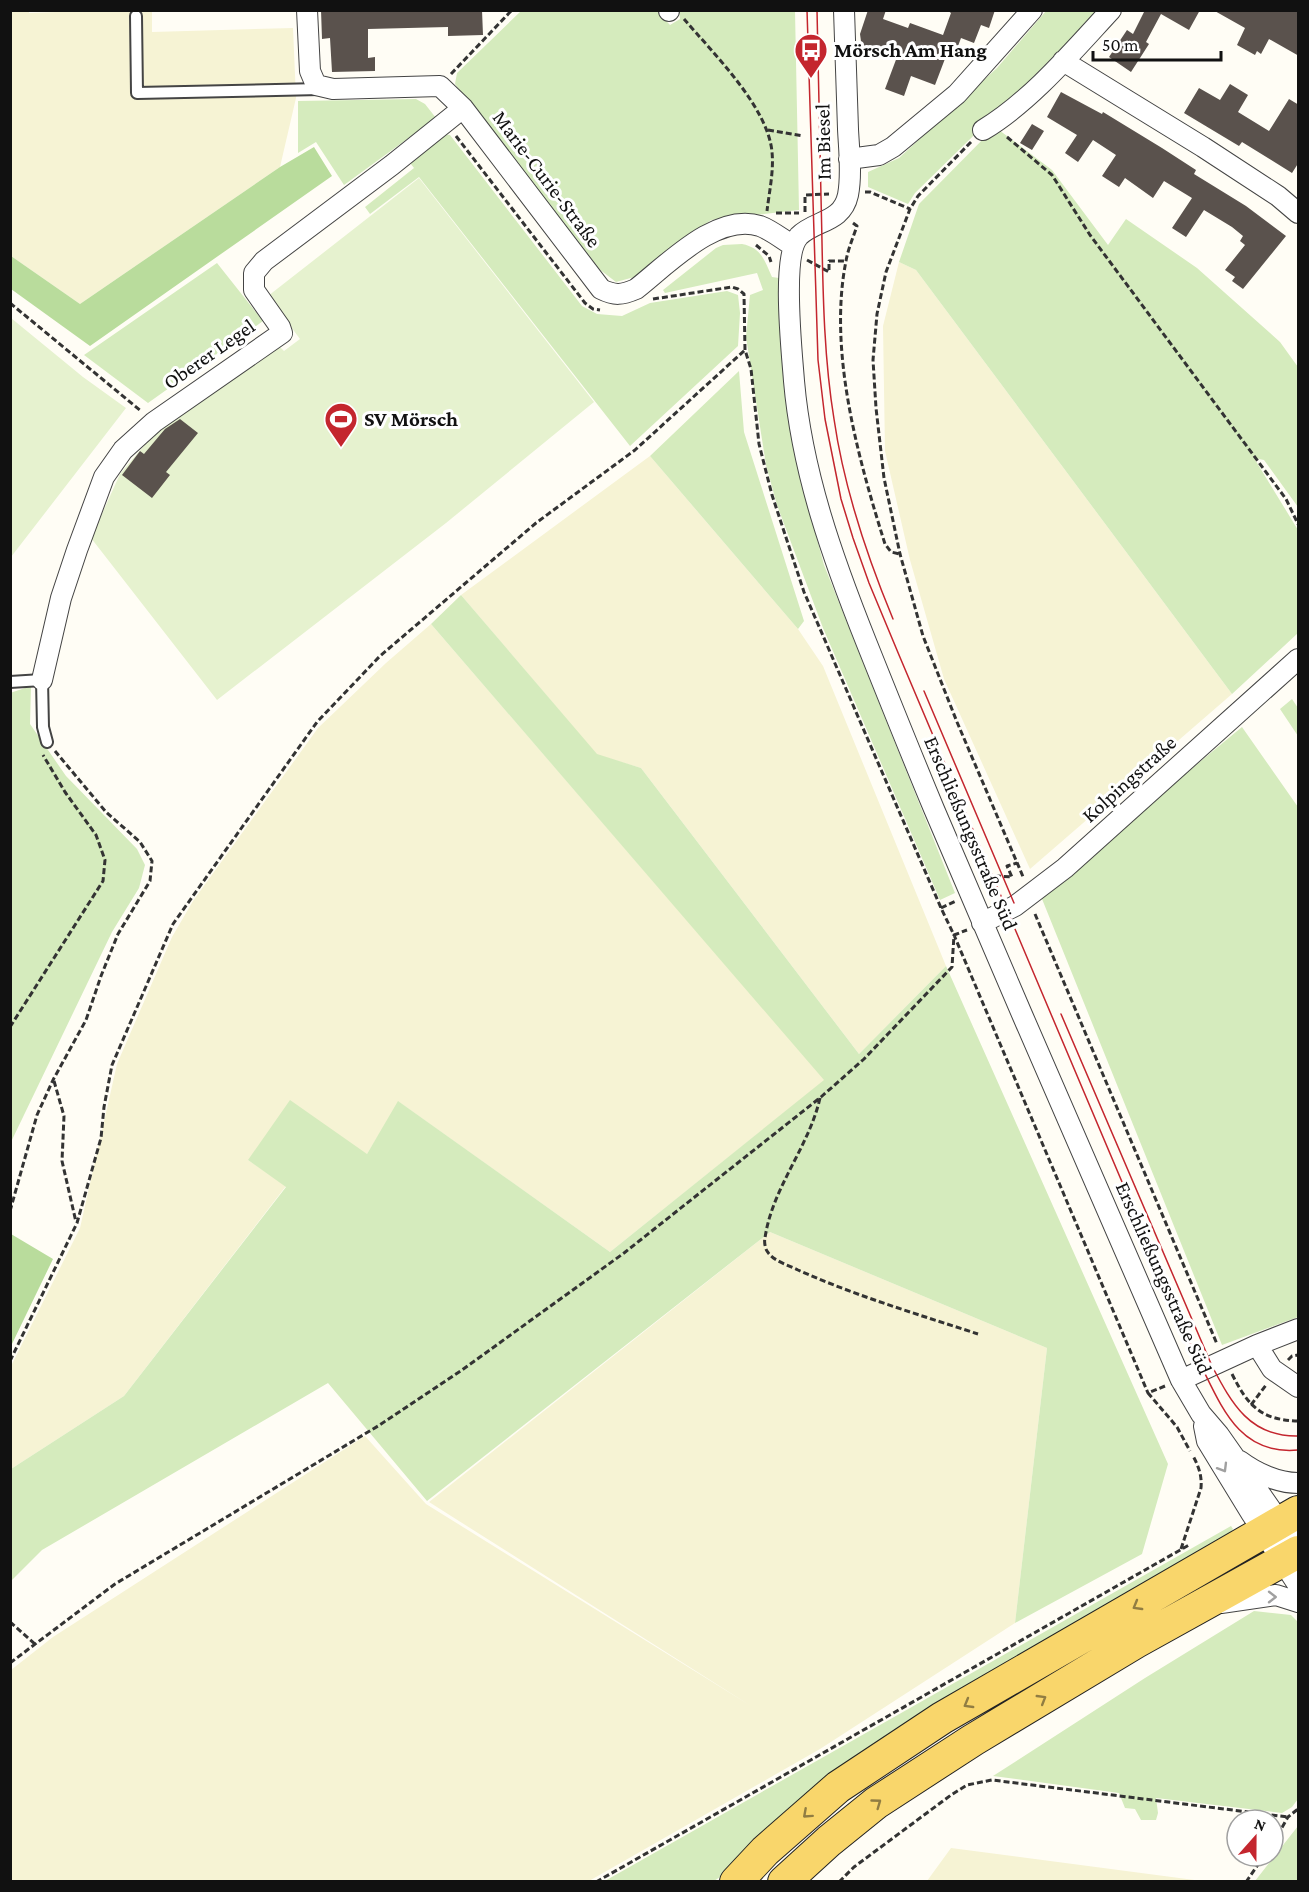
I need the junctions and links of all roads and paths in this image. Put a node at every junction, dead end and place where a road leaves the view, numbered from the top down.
1 (307, 10) edge
2 (512, 10) edge
3 (844, 10) edge
4 (1032, 10) edge
5 (1111, 10) edge
6 (669, 11) edge
7 (136, 16) dead end
8 (1063, 61) junction
9 (440, 86) junction
10 (333, 89) junction
11 (463, 108) junction
12 (446, 122) junction
13 (988, 127) junction
14 (768, 130) junction
15 (803, 136) dead end
16 (849, 159) junction
17 (804, 190) dead end
18 (870, 192) dead end
19 (805, 195) junction
20 (844, 203) junction
21 (910, 209) junction
22 (1299, 213) edge
23 (762, 227) junction
24 (792, 244) junction
25 (846, 261) junction
26 (789, 273) junction
27 (656, 293) dead end
28 (10, 303) edge
29 (603, 310) dead end
30 (745, 351) junction
31 (154, 422) junction
32 (1299, 524) edge
33 (900, 554) junction
34 (1299, 659) edge
35 (42, 680) junction
36 (10, 682) edge
37 (46, 742) junction
38 (1030, 895) junction
39 (982, 923) junction
40 (954, 935) junction
41 (10, 1027) edge
42 (53, 1080) junction
43 (820, 1097) junction
44 (10, 1211) edge
45 (77, 1223) junction
46 (1299, 1329) edge
47 (978, 1334) dead end
48 (1257, 1345) junction
49 (1224, 1360) junction
50 (10, 1361) edge
51 (1180, 1380) junction
52 (1299, 1387) edge
53 (1148, 1393) junction
54 (1201, 1414) junction
55 (1299, 1421) edge
56 (1233, 1455) junction
57 (1299, 1483) edge
58 (1281, 1523) edge
59 (1295, 1562) edge
60 (1299, 1602) edge
61 (1204, 1605) junction
62 (10, 1622) edge
63 (35, 1644) junction
64 (10, 1663) edge
65 (1299, 1809) edge
66 (1288, 1817) junction
67 (1285, 1822) edge
68 (1255, 1868) edge
69 (596, 1881) edge
70 (736, 1881) edge
71 (784, 1881) edge
72 (839, 1881) edge
73 (1246, 1881) edge

1 - 10 street
2 - 9 path
3 - 16 street, Im Biesel
4 - 16 street
5 - 8 street
6 - 14 path
7 - 10 lane
8 - 13 street
8 - 22 street
9 - 10 street
9 - 11 street, Marie-Curie-Straße
11 - 12 street, Oberer Legel
11 - 23 street, Marie-Curie-Straße
12 - 29 path
12 - 31 street, Oberer Legel
13 - 21 path
13 - 32 path
14 - 15 path
14 - 19 path
16 - 20 street, Im Biesel
17 - 19 path
18 - 21 path
19 - 20 path
20 - 24 street
20 - 25 path
21 - 33 path
23 - 24 street, Marie-Curie-Straße
23 - 26 path
24 - 26 street, Erschließungsstraße Süd
25 - 26 path
25 - 33 path
26 - 39 street, Erschließungsstraße Süd
27 - 30 path
28 - 31 path
30 - 40 path
30 - 45 path
31 - 35 street, Oberer Legel
33 - 38 path
34 - 38 street, Kolpingstraße
35 - 36 lane
35 - 37 lane
37 - 41 path
37 - 42 path
38 - 39 street, Kolpingstraße
38 - 49 path
39 - 51 street, Erschließungsstraße Süd
40 - 43 path
40 - 53 path
42 - 44 path
42 - 45 path
43 - 47 path
43 - 63 path
45 - 50 path
46 - 48 street
48 - 49 street
48 - 52 street
49 - 51 street
49 - 55 path
51 - 53 path
51 - 54 street, Erschließungsstraße Süd
53 - 69 path
54 - 56 street, Erschließungsstraße Süd
54 -> 58 street, Erschließungsstraße Süd
56 - 57 street, Erschließungsstraße Süd
56 - 58 street, Erschließungsstraße Süd
58 - 59 street, Erschließungsstraße Süd
58 -> 70 main road
59 - 61 main road
61 -> 60 street
71 -> 61 main road
62 - 63 path
63 - 64 path
65 - 66 path
66 - 67 path
66 - 72 path
68 - 73 path

